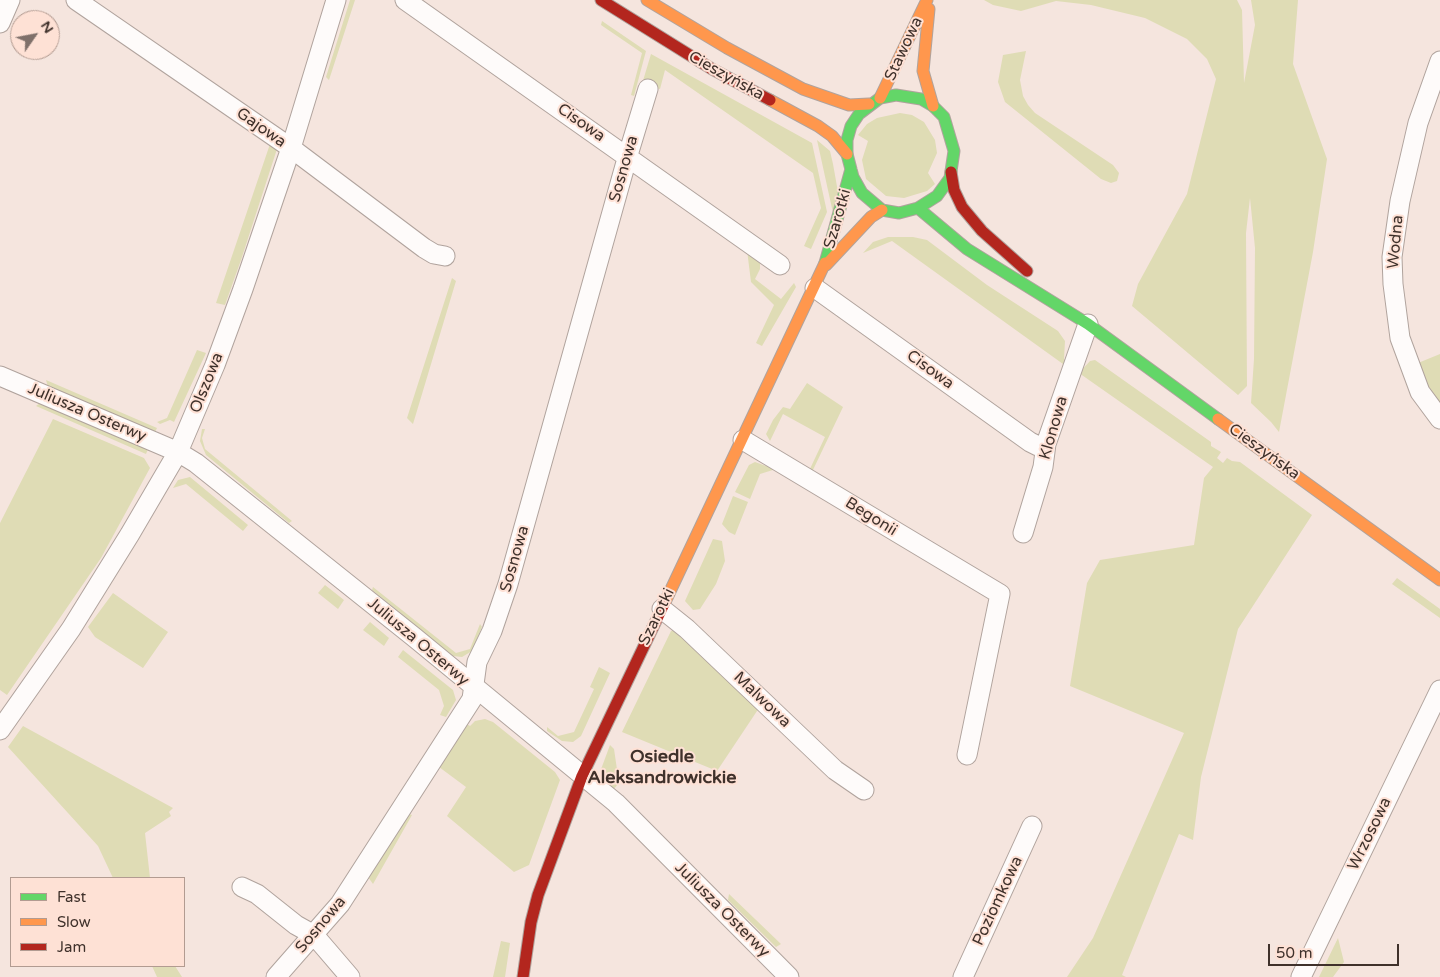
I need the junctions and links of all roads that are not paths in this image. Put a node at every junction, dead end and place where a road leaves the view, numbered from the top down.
1 (10, 0) edge
2 (76, 0) edge
3 (336, 0) edge
4 (406, 0) edge
5 (601, 0) edge
6 (648, 0) edge
7 (928, 0) edge
8 (0, 23) edge
9 (1440, 61) edge
10 (648, 89) dead end
11 (1434, 93) edge
12 (880, 98) junction
13 (869, 104) junction
14 (933, 106) junction
15 (290, 148) junction
16 (847, 154) junction
17 (628, 156) junction
18 (851, 168) junction
19 (951, 172) junction
20 (918, 208) junction
21 (882, 210) junction
22 (445, 256) dead end
23 (780, 265) dead end
24 (824, 268) junction
25 (815, 288) junction
26 (1088, 324) junction
27 (0, 376) edge
28 (1440, 419) edge
29 (743, 440) junction
30 (1046, 444) junction
31 (178, 452) junction
32 (1023, 533) dead end
33 (1440, 580) edge
34 (662, 609) junction
35 (475, 689) junction
36 (1440, 690) edge
37 (0, 730) edge
38 (967, 755) dead end
39 (582, 776) junction
40 (864, 790) dead end
41 (1032, 826) dead end
42 (242, 887) dead end
43 (314, 935) junction
44 (276, 977) edge
45 (350, 977) edge
46 (522, 977) edge
47 (789, 977) edge
48 (963, 977) edge
49 (1301, 977) edge

1 - 8 street
2 - 15 street, Gajowa
3 - 15 street, Olszowa
4 - 17 street, Cisowa
5 - 16 main road, Cieszyńska
6 - 13 main road, Cieszyńska
7 - 12 main road, Stawowa
7 - 14 main road, Stawowa
9 - 11 street, Wodna
10 - 17 street, Sosnowa
11 - 28 street, Wodna
12 - 13 main road
12 - 14 main road
13 - 16 main road
14 - 19 main road
15 - 22 street, Gajowa
15 - 31 street, Olszowa
16 - 18 main road
17 - 23 street, Cisowa
17 - 35 street, Sosnowa
18 - 21 main road
18 - 24 main road, Szarotki
19 - 20 main road
19 - 26 main road, Cieszyńska
20 - 21 main road
20 - 26 main road, Cieszyńska
21 - 24 main road, Szarotki
24 - 25 main road, Szarotki
25 - 29 main road, Szarotki
25 - 30 street, Cisowa
26 - 30 street, Klonowa
26 - 33 main road, Cieszyńska
27 - 31 street, Juliusza Osterwy
29 - 34 main road, Szarotki
29 - 38 street, Begonii
30 - 32 street, Klonowa
31 - 35 street, Juliusza Osterwy
31 - 37 street, Olszowa
34 - 39 main road, Szarotki
34 - 40 street, Malwowa
35 - 39 street, Juliusza Osterwy
35 - 43 street, Sosnowa
36 - 49 street, Wrzosowa
39 - 46 main road, Szarotki
39 - 47 street, Juliusza Osterwy
41 - 48 street, Poziomkowa
42 - 43 street
43 - 44 street, Sosnowa
43 - 45 street

